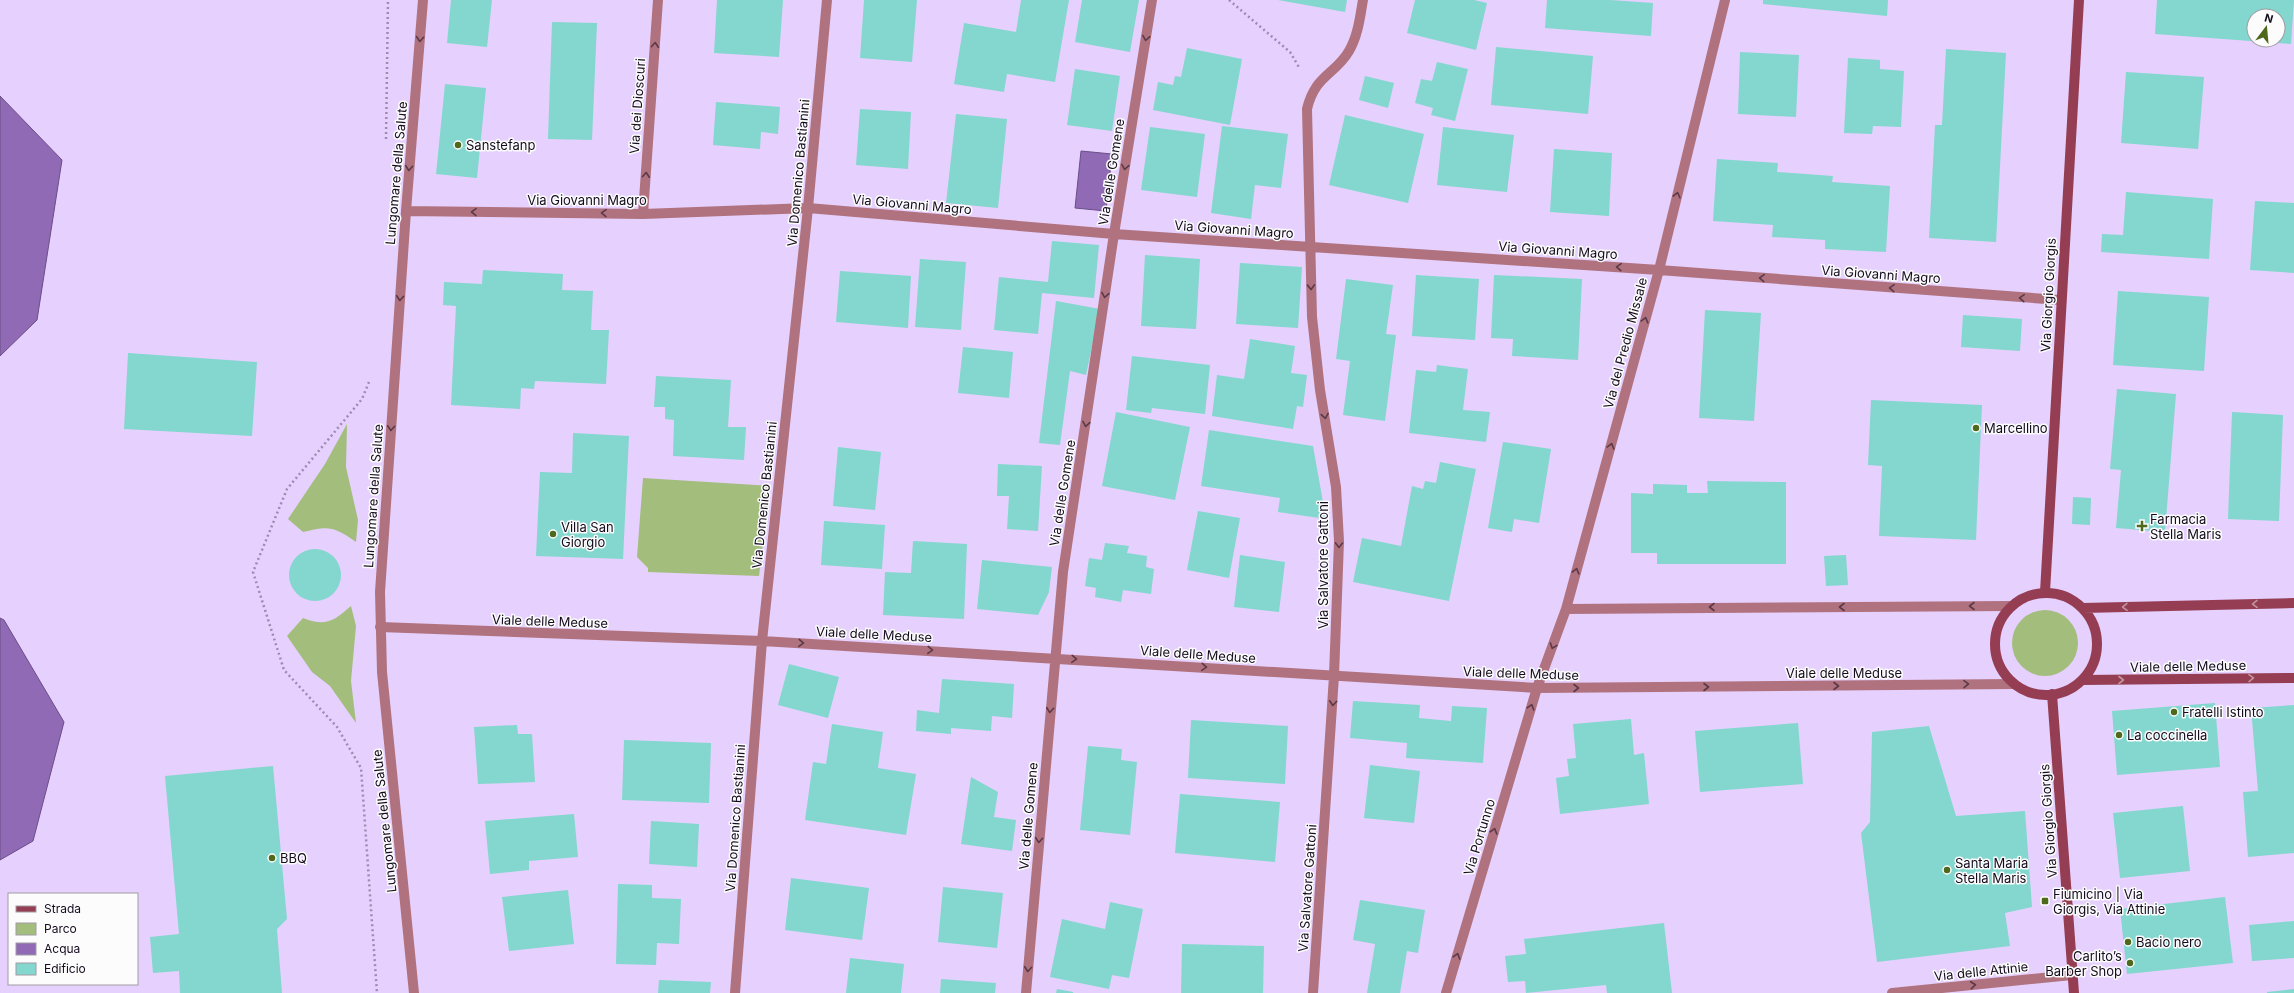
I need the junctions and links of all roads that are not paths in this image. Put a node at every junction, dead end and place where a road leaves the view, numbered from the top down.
1 (423, 0) edge
2 (658, 0) edge
3 (827, 0) edge
4 (1152, 0) edge
5 (1363, 0) edge
6 (1725, 0) edge
7 (2079, 0) edge
8 (808, 208) junction
9 (406, 211) junction
10 (643, 214) junction
11 (1114, 234) junction
12 (1310, 248) junction
13 (1659, 270) junction
14 (2060, 300) junction
15 (2045, 592) junction
16 (2294, 603) edge
17 (2011, 606) junction
18 (2083, 608) junction
19 (1566, 609) junction
20 (380, 627) junction
21 (762, 641) junction
22 (1054, 657) junction
23 (1334, 676) junction
24 (2294, 678) edge
25 (2082, 680) junction
26 (2014, 684) junction
27 (1537, 688) junction
28 (2052, 694) junction
29 (2072, 975) junction
30 (414, 993) edge
31 (735, 993) edge
32 (1026, 993) edge
33 (1313, 993) edge
34 (1446, 993) edge
35 (1892, 993) edge
36 (2074, 993) edge

1 -> 9 street, Lungomare della Salute
10 -> 2 street, Via dei Dioscuri
3 - 8 street, Via Domenico Bastianini
4 -> 11 street, Via delle Gomene
5 - 12 street, Via Salvatore Gattoni
13 -> 6 street, Via del Predio Missale
7 - 14 street, Via Giorgio Giorgis
8 - 10 street, Via Giovanni Magro
8 - 11 street, Via Giovanni Magro
8 - 21 street, Via Domenico Bastianini
10 -> 9 street, Via Giovanni Magro
9 -> 20 street, Lungomare della Salute
11 - 12 street, Via Giovanni Magro
11 -> 22 street, Via delle Gomene
13 -> 12 street, Via Giovanni Magro
12 -> 23 street, Via Salvatore Gattoni
14 -> 13 street, Via Giovanni Magro
19 -> 13 street, Via del Predio Missale
14 - 15 street, Via Giorgio Giorgis
15 - 17 street
15 - 18 street
16 -> 18 street
17 -> 19 street
17 - 26 street
18 - 25 street
19 -> 27 street, Via del Predio Missale
20 - 21 street, Viale delle Meduse
20 - 30 street, Lungomare della Salute
21 -> 22 street, Viale delle Meduse
21 - 31 street, Via Domenico Bastianini
22 -> 23 street, Viale delle Meduse
22 -> 32 street, Via delle Gomene
23 - 27 street, Viale delle Meduse
23 -> 33 street, Via Salvatore Gattoni
25 -> 24 street, Viale delle Meduse
25 - 28 street
27 -> 26 street, Viale delle Meduse
26 - 28 street
34 -> 27 street, Via Portunno
28 - 29 street, Via Giorgio Giorgis
35 -> 29 street, Via delle Attinie
29 - 36 street, Via Giorgio Giorgis

